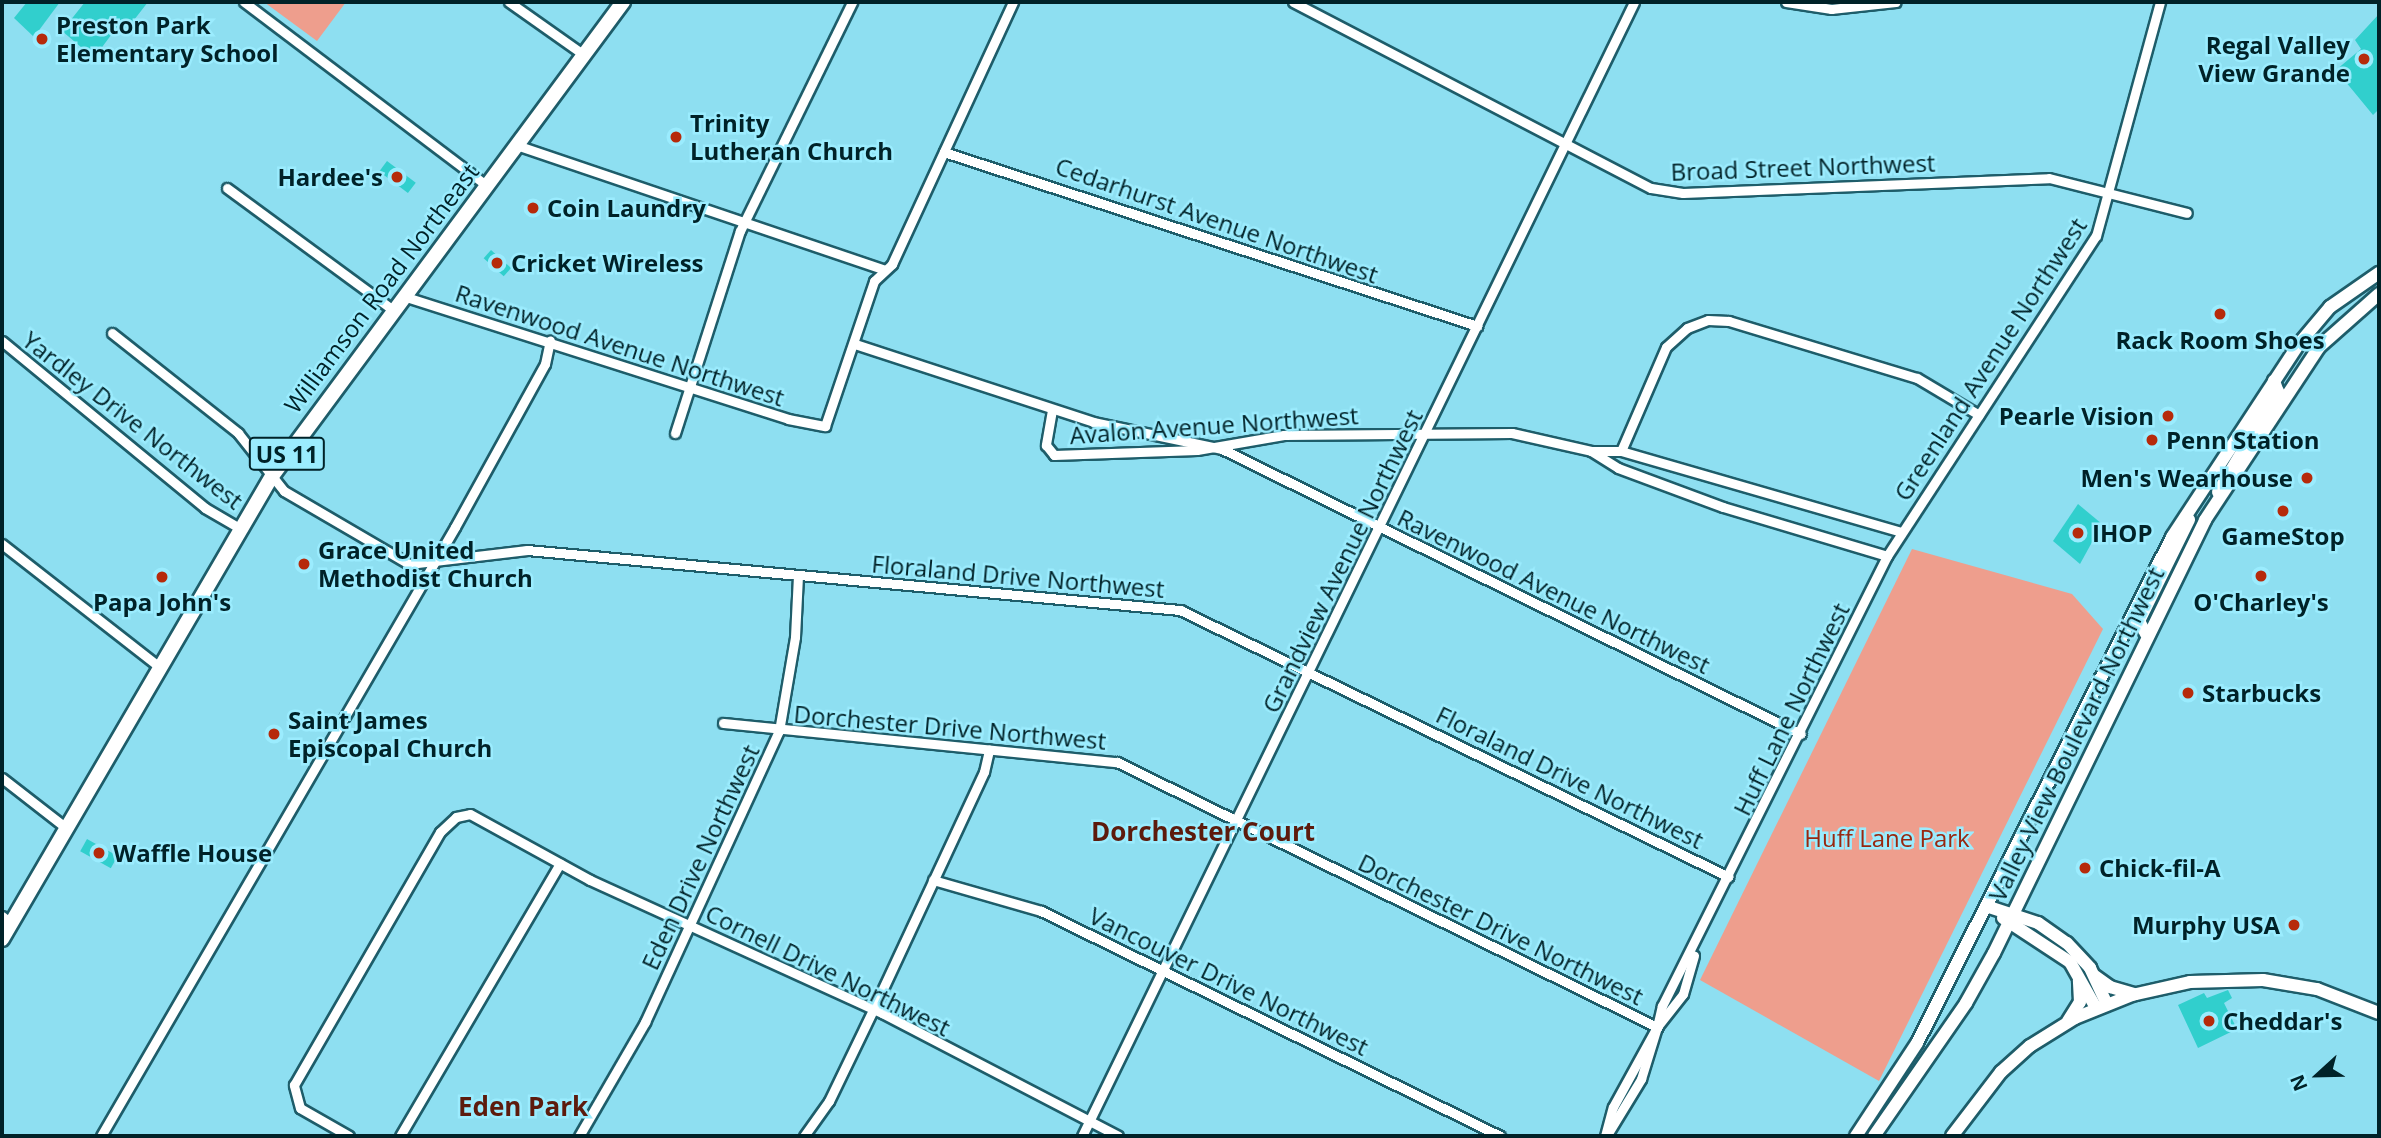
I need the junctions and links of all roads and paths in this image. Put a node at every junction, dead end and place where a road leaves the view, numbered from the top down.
1 (244, 2) edge
2 (509, 2) edge
3 (623, 2) edge
4 (852, 2) edge
5 (1013, 2) edge
6 (1293, 2) edge
7 (1634, 2) edge
8 (1786, 2) edge
9 (1895, 2) edge
10 (2160, 2) edge
11 (1857, 5) edge
12 (583, 55) junction
13 (516, 145) junction
14 (1564, 147) junction
15 (944, 152) junction
16 (486, 185) junction
17 (227, 188) dead end
18 (2111, 190) junction
19 (2187, 213) dead end
20 (745, 220) junction
21 (883, 270) junction
22 (2379, 273) edge
23 (2379, 294) edge
24 (403, 296) junction
25 (393, 310) junction
26 (1477, 326) junction
27 (112, 333) dead end
28 (2, 341) edge
29 (550, 341) junction
30 (855, 344) junction
31 (2274, 381) junction
32 (690, 386) junction
33 (1052, 410) junction
34 (1979, 415) junction
35 (674, 433) dead end
36 (1426, 433) junction
37 (1215, 447) junction
38 (1591, 451) junction
39 (1621, 451) junction
40 (272, 475) junction
41 (2218, 499) junction
42 (2195, 500) junction
43 (1380, 528) junction
44 (240, 529) junction
45 (1901, 533) junction
46 (2, 544) edge
47 (1887, 556) junction
48 (434, 564) junction
49 (798, 575) junction
50 (2146, 634) junction
51 (157, 665) junction
52 (1310, 670) junction
53 (723, 723) dead end
54 (779, 731) junction
55 (1801, 734) junction
56 (989, 750) junction
57 (2, 778) edge
58 (1237, 820) junction
59 (65, 827) junction
60 (560, 863) junction
61 (1729, 877) junction
62 (933, 880) junction
63 (1986, 905) junction
64 (2010, 918) junction
65 (6, 919) edge
66 (691, 925) junction
67 (2, 939) edge
68 (2074, 967) junction
69 (1163, 970) junction
70 (2091, 972) junction
71 (2135, 994) junction
72 (2101, 1006) junction
73 (873, 1010) junction
74 (2379, 1013) edge
75 (2066, 1023) junction
76 (1657, 1027) junction
77 (1910, 1055) junction
78 (1088, 1122) junction
79 (102, 1136) edge
80 (349, 1136) edge
81 (400, 1136) edge
82 (579, 1136) edge
83 (804, 1136) edge
84 (1082, 1136) edge
85 (1118, 1136) edge
86 (1500, 1136) edge
87 (1606, 1136) edge
88 (1856, 1136) edge
89 (1873, 1136) edge
90 (1952, 1136) edge

1 - 16 street
2 - 12 street
3 - 12 main road, Williamson Road Northeast / US 11
4 - 20 street
5 - 15 street
6 - 14 street, Broad Street Northwest
7 - 14 street, Grandview Avenue Northwest
8 - 11 street
9 - 11 street
10 - 18 street, Greenland Avenue Northwest
12 - 13 main road, Williamson Road Northeast / US 11
13 - 16 main road, Williamson Road Northeast / US 11
13 - 20 street
14 - 18 street, Broad Street Northwest
14 - 26 street, Grandview Avenue Northwest
15 - 21 street
15 - 26 street, Cedarhurst Avenue Northwest
16 - 24 main road, Williamson Road Northeast / US 11
17 - 25 street
18 - 19 street, Broad Street Northwest
18 - 34 street, Greenland Avenue Northwest
20 - 21 street
20 - 32 street
21 - 30 street
22 - 31 main road, Valley View Boulevard Northwest
23 - 41 main road, Valley View Boulevard Northwest
24 - 25 main road, Williamson Road Northeast / US 11
24 - 29 street, Ravenwood Avenue Northwest
25 - 40 main road, Williamson Road Northeast / US 11
26 - 36 street, Grandview Avenue Northwest
27 - 40 street, Floraland Drive Northwest
28 - 44 street, Yardley Drive Northwest
29 - 32 street, Ravenwood Avenue Northwest
29 - 48 street
30 - 32 street, Ravenwood Avenue Northwest
30 - 33 street
31 - 41 main road
31 - 42 main road, Valley View Boulevard Northwest
32 - 35 street
33 - 37 street
33 - 37 street, Avalon Avenue Northwest
34 - 39 street
34 - 45 street, Greenland Avenue Northwest
36 - 37 street, Avalon Avenue Northwest
36 - 38 street, Avalon Avenue Northwest
36 - 43 street, Grandview Avenue Northwest
37 - 43 street, Ravenwood Avenue Northwest
38 - 39 street, Avalon Avenue Northwest
38 - 47 street, Avalon Avenue Northwest
39 - 45 street, Avalon Avenue Northwest
40 - 44 main road, Williamson Road Northeast / US 11
40 - 48 street, Floraland Drive Northwest
41 - 50 main road, Valley View Boulevard Northwest
42 - 50 main road
42 - 63 main road, Valley View Boulevard Northwest
43 - 52 street, Grandview Avenue Northwest
43 - 55 street, Ravenwood Avenue Northwest
44 - 51 main road, Williamson Road Northeast / US 11
45 - 47 street, Huff Lane Northwest
46 - 51 street
47 - 55 street, Huff Lane Northwest
48 - 49 street, Floraland Drive Northwest
48 - 79 street
49 - 52 street, Floraland Drive Northwest
49 - 54 street, Eden Drive Northwest
50 - 64 main road, Valley View Boulevard Northwest
51 - 59 main road, Williamson Road Northeast / US 11
52 - 58 street, Grandview Avenue Northwest
52 - 61 street, Floraland Drive Northwest
53 - 54 street, Dorchester Drive Northwest
54 - 56 street, Dorchester Drive Northwest
54 - 66 street, Eden Drive Northwest
55 - 61 street, Huff Lane Northwest
56 - 58 street, Dorchester Drive Northwest
56 - 62 street
57 - 59 street
58 - 69 street, Grandview Avenue Northwest
58 - 76 street, Dorchester Drive Northwest
59 - 65 main road, Williamson Road Northeast / US 11
60 - 66 street, Cornell Drive Northwest
60 - 80 street, Cornell Drive Northwest
60 - 81 street
61 - 76 street, Huff Lane Northwest
62 - 69 street, Vancouver Drive Northwest
62 - 73 street
63 - 64 main road
63 - 77 main road, Valley View Boulevard Northwest
64 - 68 main road
64 - 70 main road
64 - 89 main road, Valley View Boulevard Northwest
65 - 67 main road, Williamson Road Northeast / US 11
66 - 73 street, Cornell Drive Northwest
66 - 82 street, Eden Drive Northwest
68 - 72 main road
68 - 75 main road
69 - 78 street, Grandview Avenue Northwest
69 - 86 street, Vancouver Drive Northwest
70 - 71 main road
70 - 72 main road
71 - 72 main road
71 - 74 main road
72 - 75 main road
73 - 78 street, Cornell Drive Northwest
73 - 83 street
75 - 90 main road
76 - 87 street, Huff Lane Northwest
77 - 88 main road, Valley View Boulevard Northwest
77 - 89 main road
78 - 84 street, Grandview Avenue Northwest
78 - 85 street, Cornell Drive Northwest

